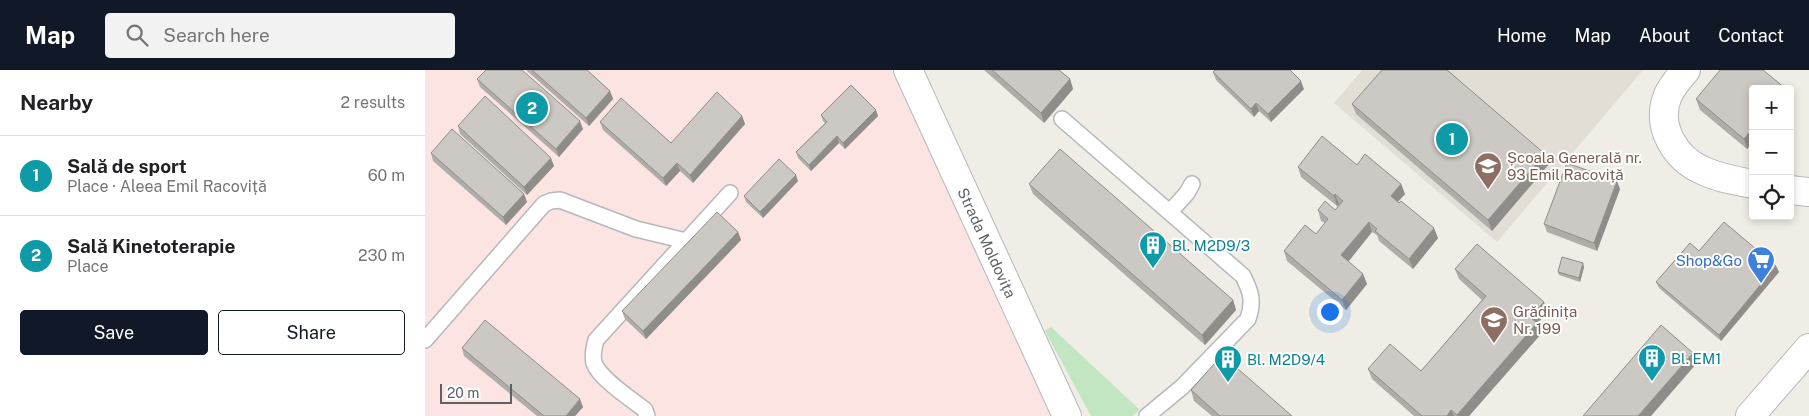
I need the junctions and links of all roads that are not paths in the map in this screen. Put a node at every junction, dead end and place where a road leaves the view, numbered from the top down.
1 (909, 70) edge
2 (1686, 70) edge
3 (1062, 119) dead end
4 (1749, 183) edge
5 (1192, 184) dead end
6 (1794, 190) edge
7 (1809, 192) edge
8 (730, 193) dead end
9 (1170, 212) junction
10 (686, 241) junction
11 (425, 340) edge
12 (1809, 348) edge
13 (647, 416) edge
14 (1067, 416) edge
15 (1147, 416) edge
16 (1750, 416) edge

1 - 14 street, Strada Moldovița
2 - 4 street
3 - 9 lane
5 - 9 lane
6 - 7 street
8 - 10 lane
9 - 15 lane
10 - 11 lane
10 - 13 lane
12 - 16 street

